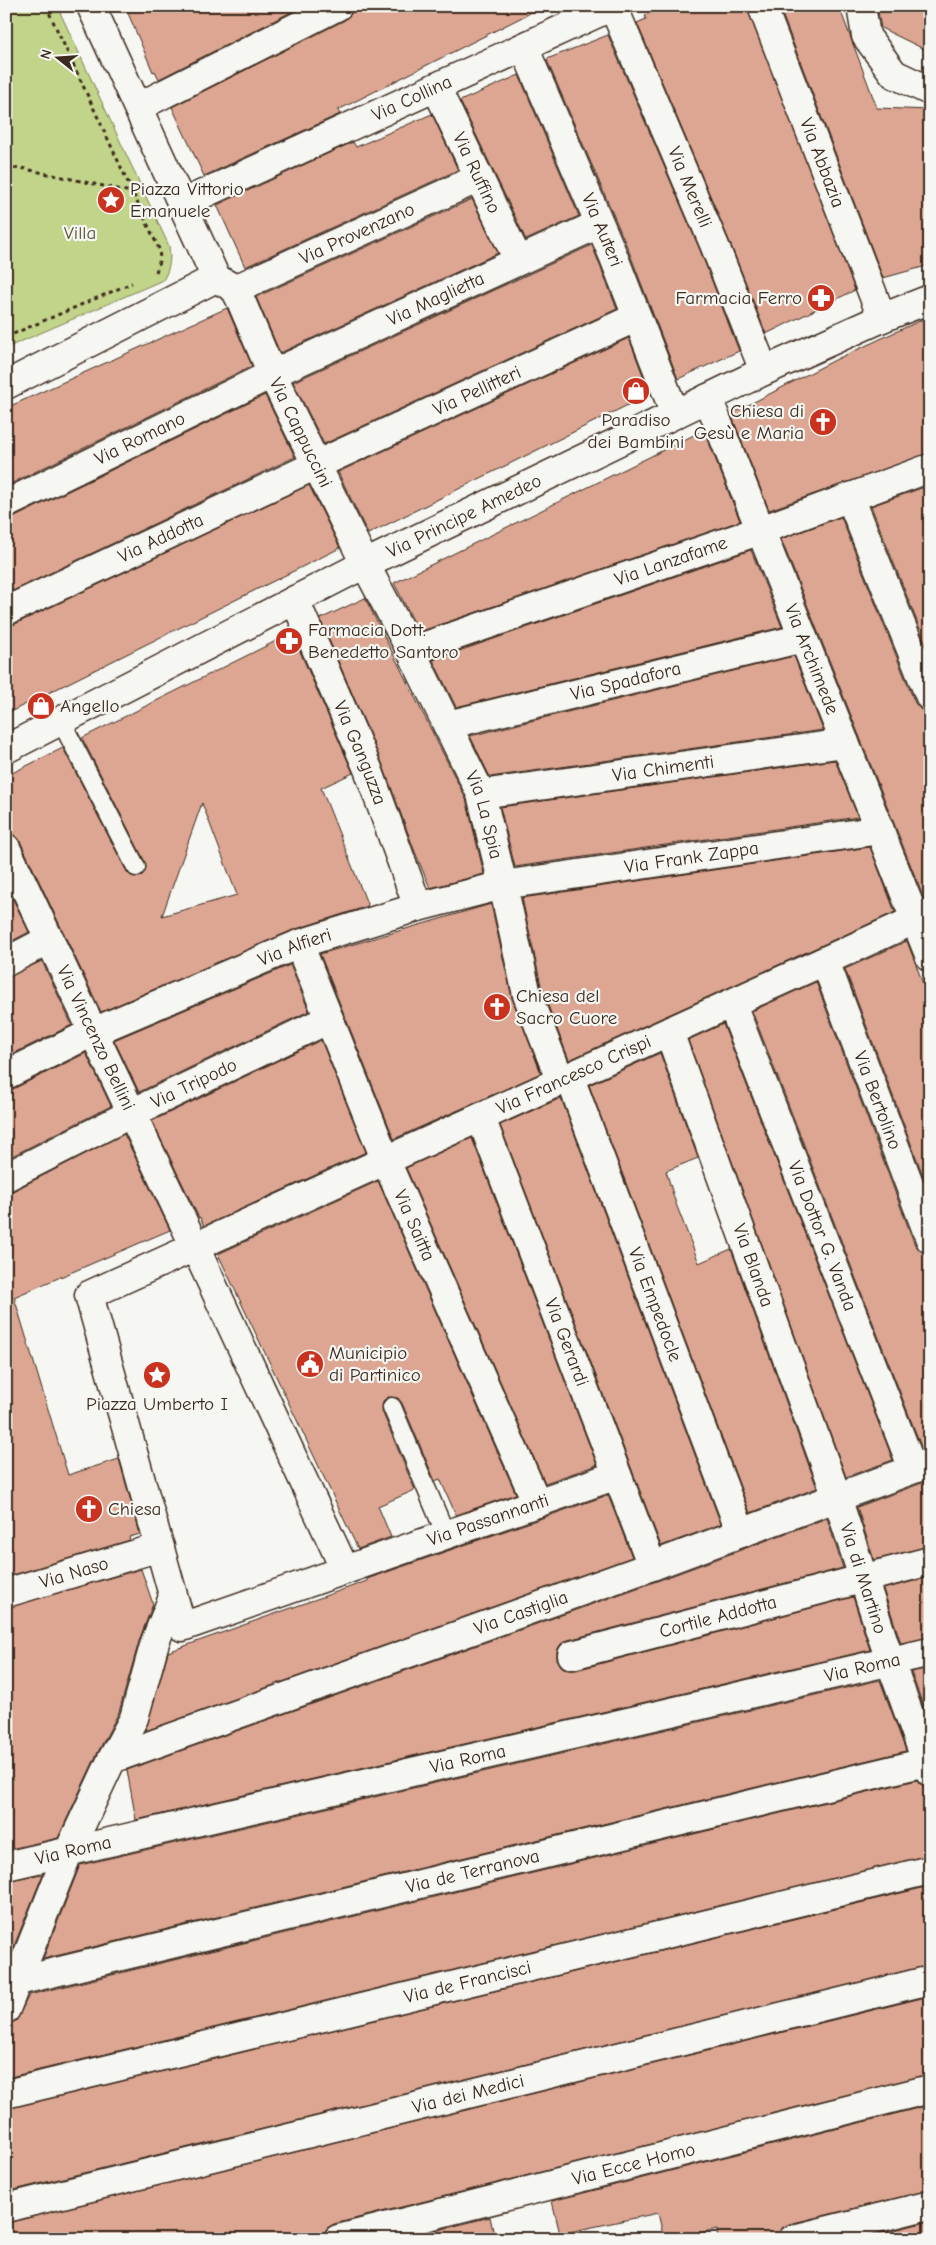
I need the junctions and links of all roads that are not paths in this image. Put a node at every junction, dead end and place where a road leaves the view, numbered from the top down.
1 (91, 6) edge
2 (338, 6) edge
3 (613, 6) edge
4 (762, 6) edge
5 (861, 6) edge
6 (524, 47) junction
7 (436, 87) junction
8 (930, 91) edge
9 (138, 107) junction
10 (480, 178) junction
11 (181, 204) junction
12 (599, 224) junction
13 (518, 260) junction
14 (230, 289) junction
15 (930, 299) edge
16 (637, 317) junction
17 (882, 318) junction
18 (764, 371) junction
19 (272, 374) junction
20 (6, 385) edge
21 (708, 398) junction
22 (675, 414) junction
23 (316, 465) junction
24 (930, 468) edge
25 (850, 497) junction
26 (6, 504) edge
27 (761, 530) junction
28 (364, 564) junction
29 (295, 600) junction
30 (6, 611) edge
31 (804, 638) junction
32 (918, 638) edge
33 (411, 650) junction
34 (930, 697) edge
35 (61, 721) junction
36 (447, 725) junction
37 (845, 743) junction
38 (6, 749) edge
39 (481, 794) junction
40 (880, 830) junction
41 (8, 858) edge
42 (136, 868) dead end
43 (503, 885) junction
44 (418, 907) junction
45 (923, 917) edge
46 (50, 939) junction
47 (299, 944) junction
48 (930, 957) edge
49 (825, 961) junction
50 (6, 962) edge
51 (732, 1004) junction
52 (329, 1019) junction
53 (94, 1032) junction
54 (669, 1032) junction
55 (6, 1075) edge
56 (565, 1080) junction
57 (132, 1113) junction
58 (481, 1118) junction
59 (386, 1161) junction
60 (6, 1177) edge
61 (199, 1237) junction
62 (930, 1239) edge
63 (392, 1407) dead end
64 (921, 1466) edge
65 (617, 1475) junction
66 (837, 1497) junction
67 (537, 1503) junction
68 (741, 1533) junction
69 (446, 1535) junction
70 (151, 1549) junction
71 (930, 1561) edge
72 (652, 1566) junction
73 (351, 1568) junction
74 (864, 1579) junction
75 (6, 1593) edge
76 (174, 1598) junction
77 (182, 1627) junction
78 (154, 1642) junction
79 (930, 1652) edge
80 (572, 1655) dead end
81 (890, 1661) junction
82 (112, 1759) junction
83 (929, 1765) edge
84 (68, 1853) junction
85 (6, 1866) edge
86 (930, 1870) edge
87 (930, 1980) edge
88 (11, 1983) edge
89 (6, 2009) edge
90 (930, 2089) edge
91 (6, 2094) edge
92 (930, 2205) edge
93 (6, 2208) edge
94 (338, 2239) edge
95 (793, 2239) edge

1 - 9 street
2 - 9 street
3 - 6 street, Via Collina
3 - 18 street, Via Merelli
4 - 17 street, Via Abbazia
5 - 8 street
6 - 7 street, Via Collina
6 - 12 street, Via Auteri
7 - 10 street, Via Ruffino
7 - 11 street, Via Collina
9 - 11 street
10 - 13 street, Via Ruffino
10 - 14 street, Via Provenzano
11 - 14 street
12 - 13 street, Via Maglietta
12 - 16 street, Via Auteri
13 - 19 street, Via Maglietta
14 - 19 street, Via Cappuccini
14 - 20 street
15 - 17 street, Via Principe Amedeo
16 - 22 street, Via Auteri
16 - 23 street, Via Pellitteri
17 - 18 street, Via Principe Amedeo
18 - 21 street, Via Principe Amedeo
19 - 23 street, Via Cappuccini
19 - 26 street, Via Romano
21 - 22 street, Via Principe Amedeo
21 - 27 street, Via Archimede
22 - 28 street, Via Principe Amedeo
23 - 28 street, Via Cappuccini
23 - 30 street, Via Addotta
24 - 25 street, Via Lanzafame
25 - 27 street, Via Lanzafame
25 - 32 street
27 - 31 street, Via Archimede
27 - 33 street, Via Lanzafame
28 - 29 street, Via Principe Amedeo
28 - 33 street, Via La Spia
29 - 35 street, Via Principe Amedeo
29 - 44 street, Via Ganguzza
31 - 36 street, Via Spadafora
31 - 37 street, Via Archimede
32 - 34 street
33 - 36 street, Via La Spia
35 - 38 street, Via Principe Amedeo
35 - 42 lane
36 - 39 street, Via La Spia
37 - 39 street, Via Chimenti
37 - 40 street, Via Archimede
39 - 43 street, Via La Spia
40 - 43 street, Via Frank Zappa
40 - 45 street, Via Archimede
41 - 46 street, Via Vincenzo Bellini
43 - 44 street, Via Alfieri
43 - 56 street, Via La Spia
44 - 47 street, Via Alfieri
45 - 48 street, Via Archimede
45 - 49 street, Via Francesco Crispi
46 - 50 street
46 - 53 street, Via Vincenzo Bellini
47 - 52 street, Via Saitta
47 - 53 street, Via Alfieri
49 - 51 street, Via Francesco Crispi
49 - 62 street, Via Bertolino
51 - 54 street, Via Francesco Crispi
51 - 64 street, Via Dottor G. Vanda
52 - 57 street, Via Tripodo
52 - 59 street, Via Saitta
53 - 55 street, Via Alfieri
53 - 57 street, Via Vincenzo Bellini
54 - 56 street, Via Francesco Crispi
54 - 66 street, Via Blanda
56 - 58 street, Via Francesco Crispi
56 - 68 street, Via Empedocle
57 - 60 street, Via Tripodo
57 - 61 street, Via Vincenzo Bellini
58 - 59 street, Via Francesco Crispi
58 - 65 street, Via Gerardi
59 - 61 street, Via Francesco Crispi
59 - 67 street, Via Saitta
61 - 70 street, Via Francesco Crispi
61 - 73 street, Via Vincenzo Bellini
63 - 69 lane
64 - 66 street, Via Castiglia
65 - 67 street, Via Passannanti
65 - 72 street, Via Gerardi
66 - 68 street, Via Castiglia
66 - 74 street, Via di Martino
67 - 69 street, Via Passannanti
68 - 72 street, Via Castiglia
69 - 73 street, Via Passannanti
70 - 75 street, Via Naso
70 - 76 street
71 - 74 street, Cortile Addotta
72 - 82 street, Via Castiglia
73 - 77 street, Via Passannanti
74 - 80 street, Cortile Addotta
74 - 81 street, Via di Martino
76 - 77 street
76 - 78 street
77 - 78 street, Via Passannanti
78 - 82 street
79 - 81 street, Via Roma
81 - 83 street, Via di Martino
81 - 84 street, Via Roma
82 - 84 street
83 - 88 street, Via de Terranova
84 - 85 street, Via Roma
84 - 88 street
86 - 91 street, Via de Francisci
87 - 93 street, Via dei Medici
88 - 89 street
90 - 94 street, Via Ecce Homo
92 - 95 street

